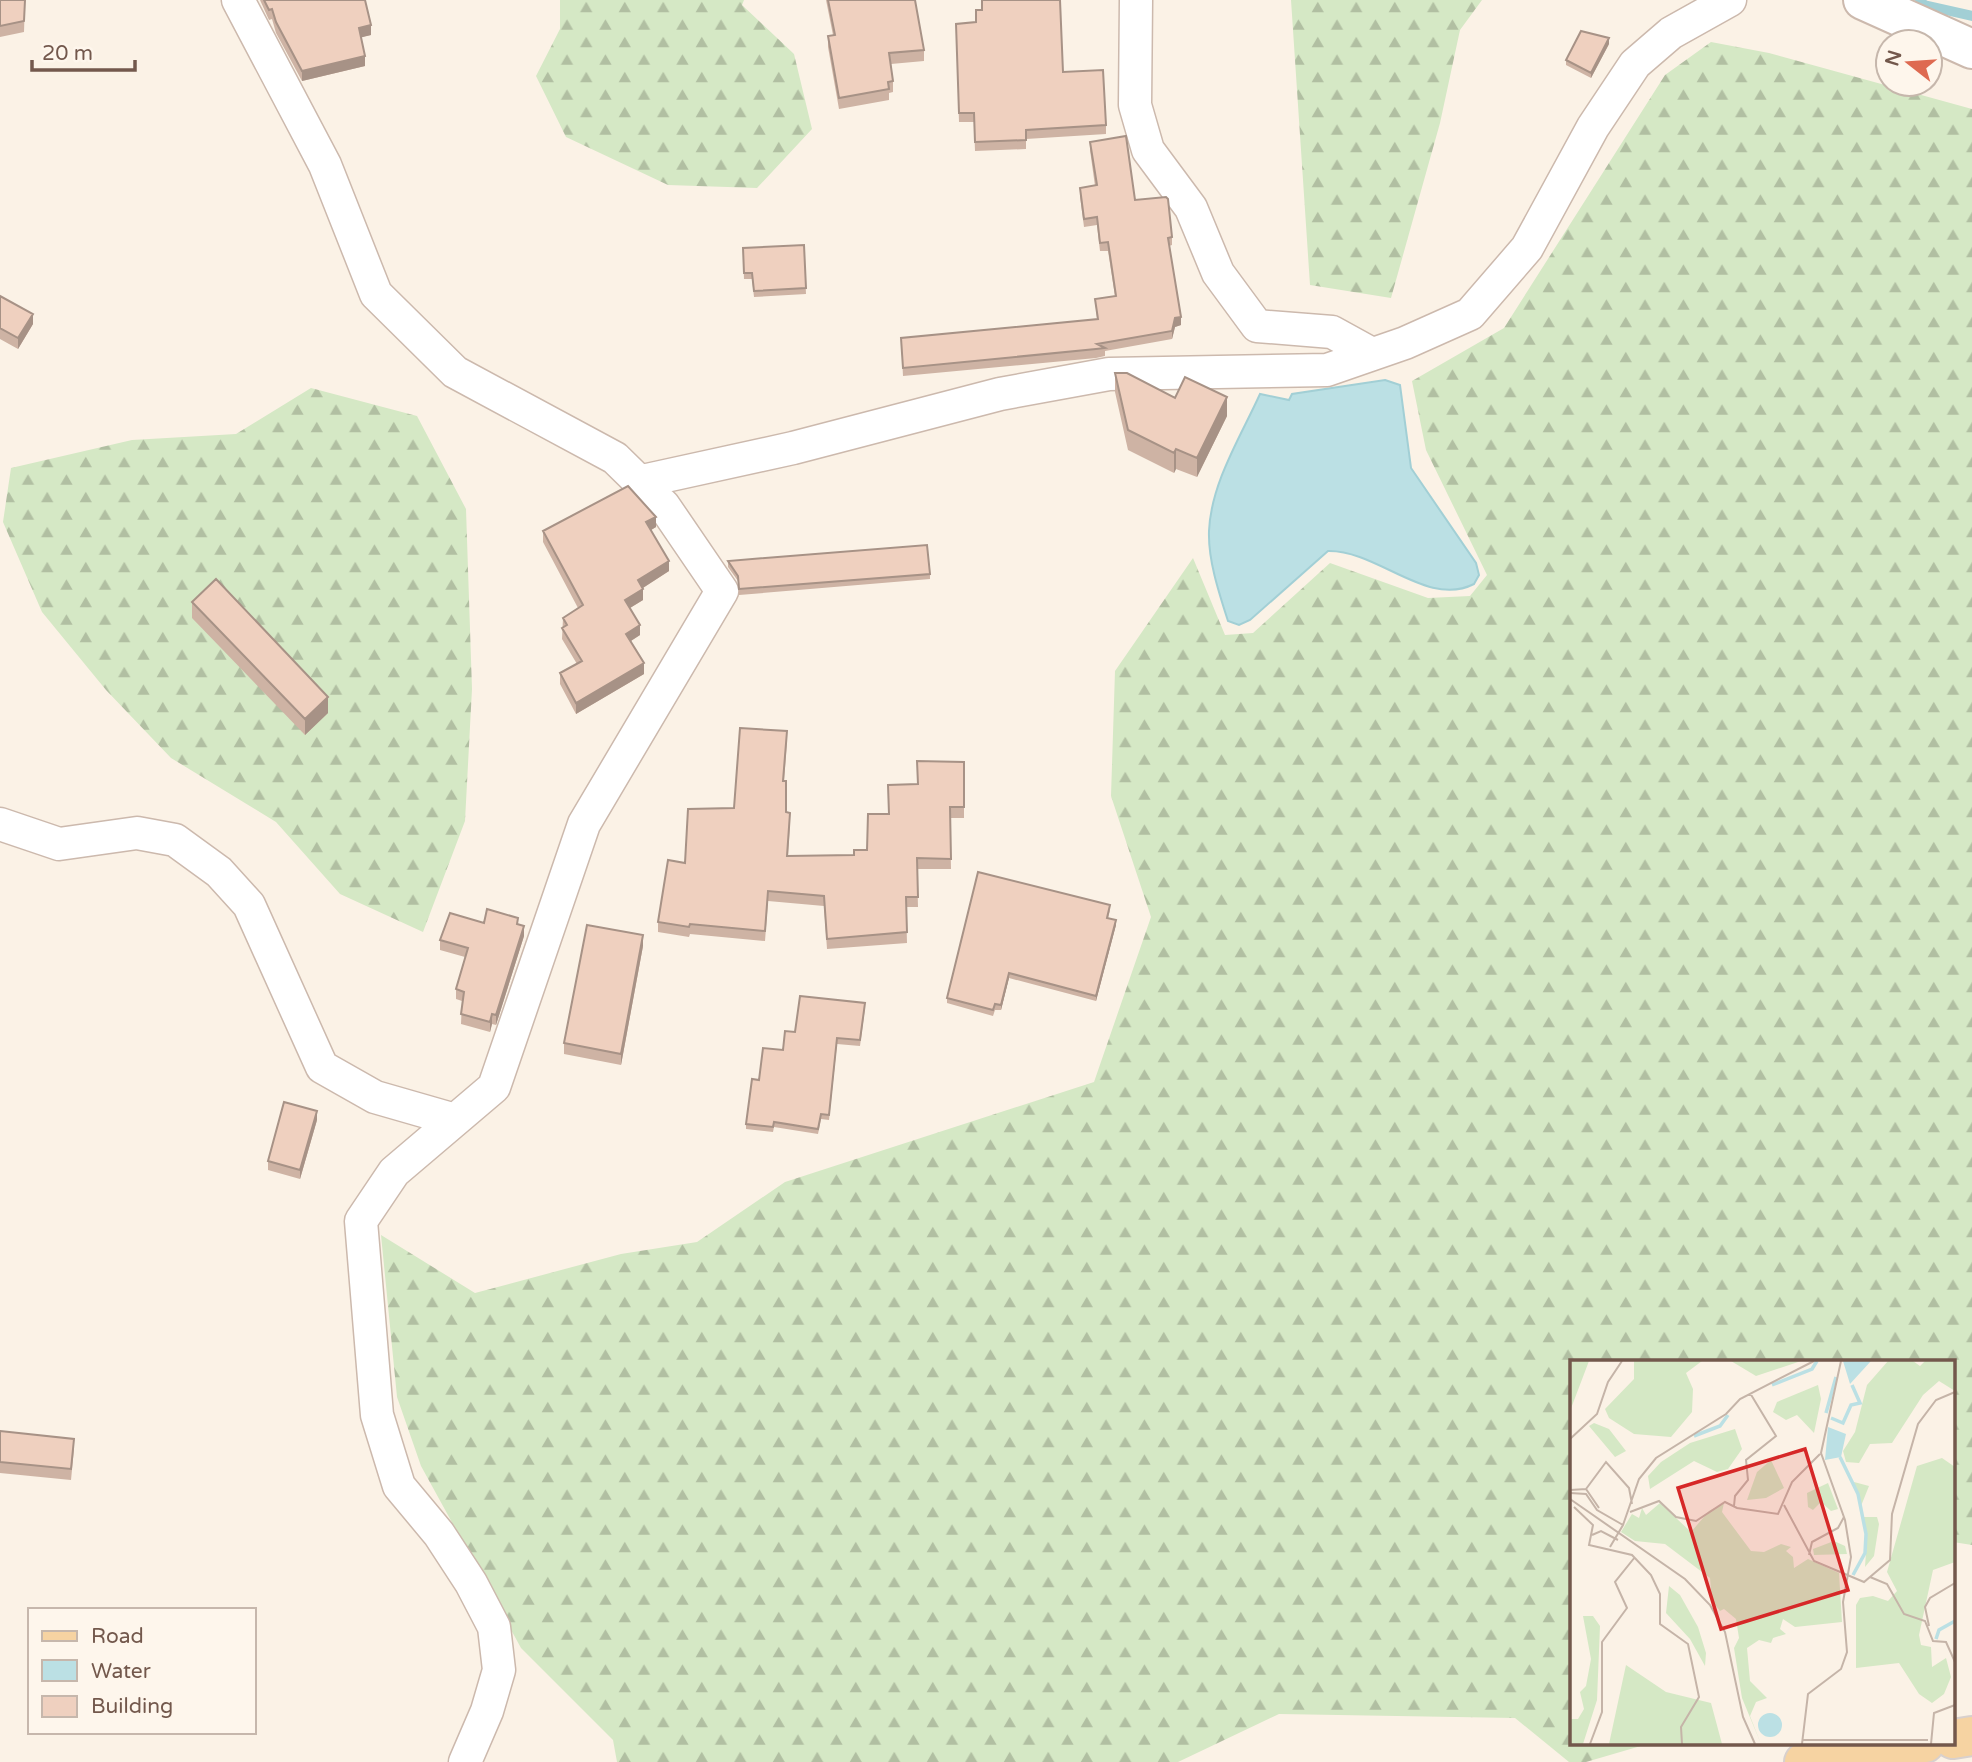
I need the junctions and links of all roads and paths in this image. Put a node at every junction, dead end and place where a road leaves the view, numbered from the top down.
1 (238, 0) edge
2 (1136, 0) edge
3 (1730, 0) edge
4 (1863, 0) edge
5 (1972, 49) edge
6 (1372, 354) junction
7 (638, 482) junction
8 (0, 824) edge
9 (455, 1120) junction
10 (1972, 1737) edge
11 (1954, 1739) edge
12 (1919, 1744) edge
13 (465, 1762) edge
14 (1804, 1762) edge

1 - 7 street
2 - 6 street
3 - 6 street
4 - 5 street
6 - 7 street
7 - 9 street
8 - 9 street
9 - 13 street
10 - 11 main road
12 - 14 main road

